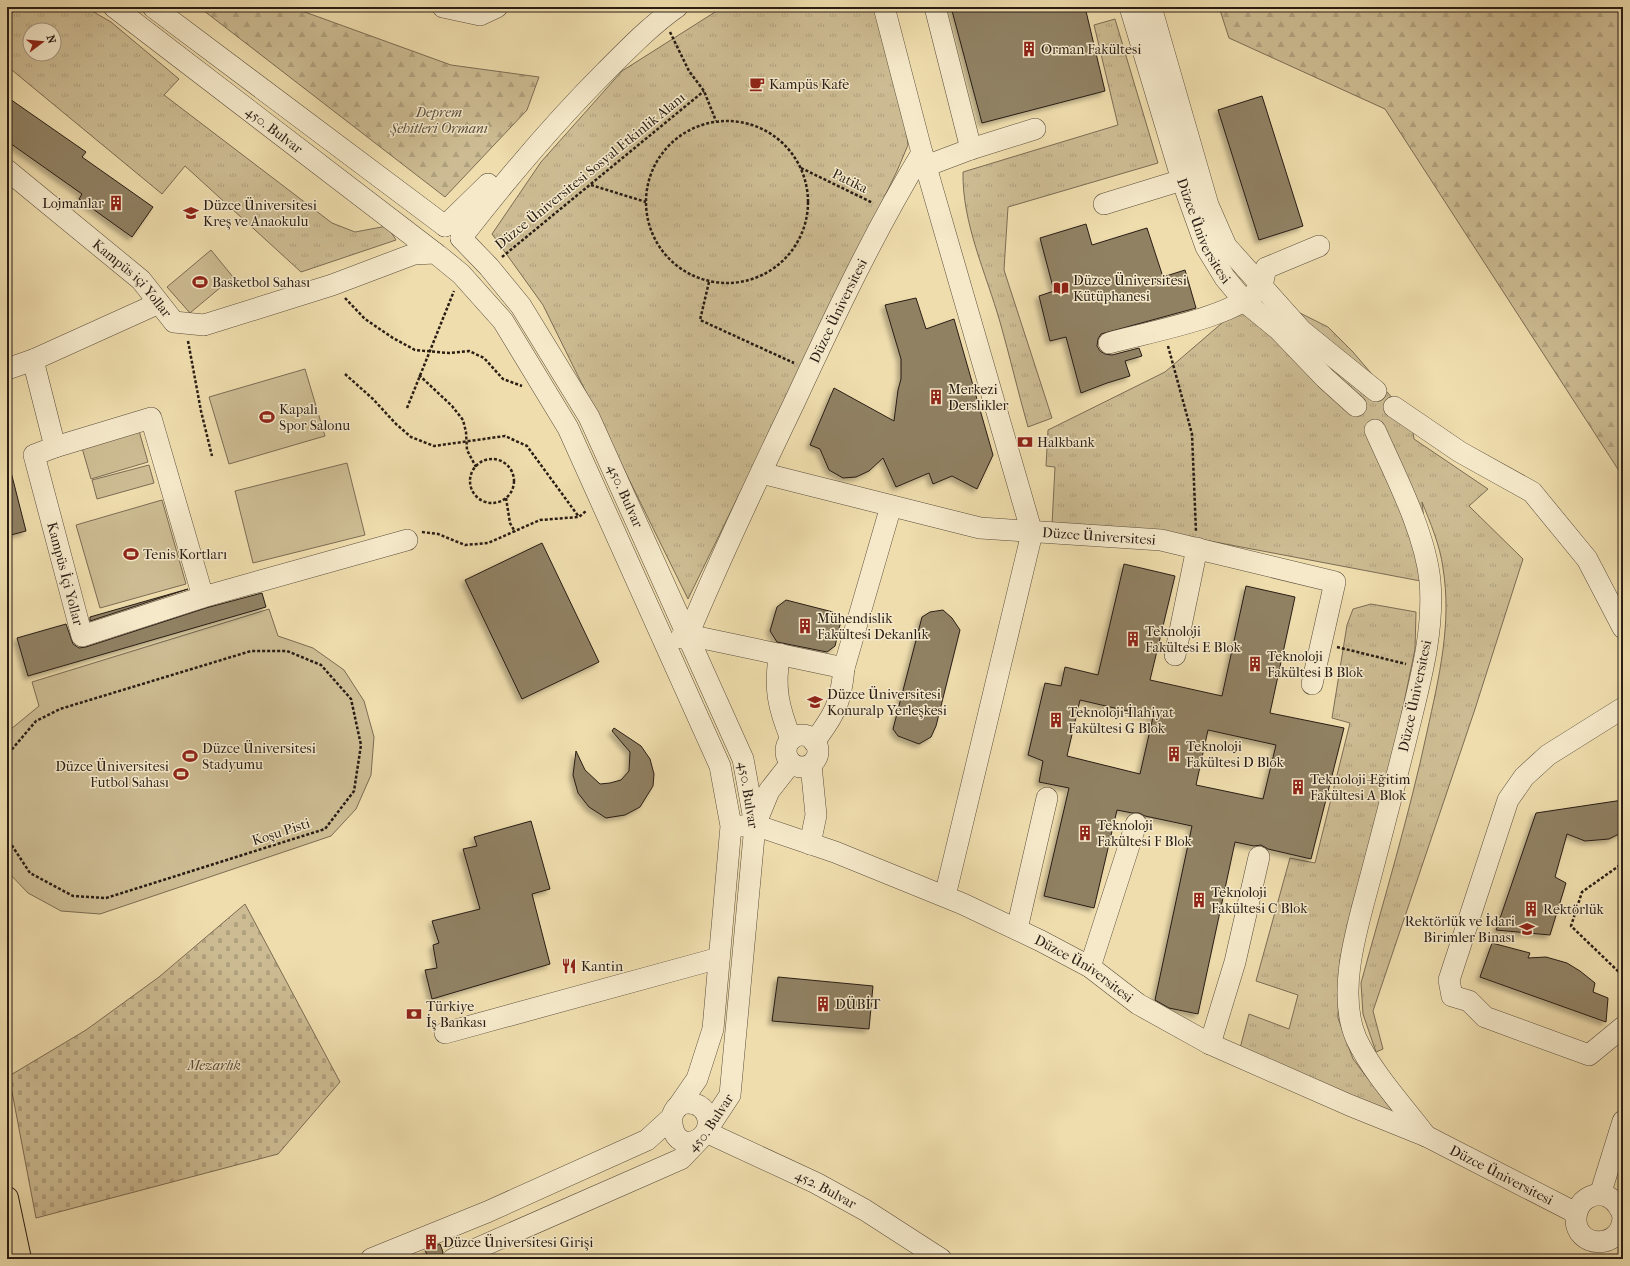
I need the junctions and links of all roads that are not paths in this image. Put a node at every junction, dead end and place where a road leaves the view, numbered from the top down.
1 (114, 7) edge
2 (153, 7) edge
3 (443, 7) edge
4 (497, 7) edge
5 (884, 7) edge
6 (935, 7) edge
7 (1130, 7) edge
8 (1151, 7) edge
9 (665, 10) edge
10 (1035, 129) dead end
11 (971, 149) junction
12 (924, 160) junction
13 (7, 170) edge
14 (1190, 177) junction
15 (1104, 204) dead end
16 (453, 232) junction
17 (1319, 246) dead end
18 (437, 255) junction
19 (1261, 287) junction
20 (1244, 302) junction
21 (160, 303) junction
22 (1109, 343) dead end
23 (33, 360) junction
24 (7, 369) edge
25 (1376, 391) junction
26 (1356, 406) junction
27 (1394, 407) junction
28 (1375, 430) junction
29 (55, 447) junction
30 (761, 472) junction
31 (891, 506) junction
32 (1032, 533) junction
33 (406, 540) road end
34 (1197, 548) junction
35 (203, 597) junction
36 (1623, 628) edge
37 (688, 634) junction
38 (666, 646) junction
39 (780, 654) junction
40 (1175, 655) dead end
41 (844, 668) junction
42 (1312, 684) dead end
43 (1623, 708) edge
44 (791, 739) junction
45 (814, 742) junction
46 (801, 764) junction
47 (1047, 798) dead end
48 (1136, 824) dead end
49 (755, 825) junction
50 (732, 826) junction
51 (810, 844) junction
52 (1259, 857) dead end
53 (944, 896) junction
54 (1017, 929) junction
55 (719, 958) junction
56 (1090, 967) junction
57 (1623, 1027) edge
58 (445, 1033) dead end
59 (1210, 1044) junction
60 (674, 1113) junction
61 (1623, 1121) edge
62 (705, 1134) junction
63 (1426, 1136) junction
64 (1600, 1195) junction
65 (7, 1198) edge
66 (1576, 1213) junction
67 (1622, 1223) edge
68 (1594, 1250) edge
69 (20, 1259) edge
70 (371, 1259) edge
71 (453, 1259) edge
72 (941, 1259) edge

1 - 18 street, 450. Bulvar
2 - 16 street, 450. Bulvar
3 - 4 street
5 - 12 street
6 - 11 street
7 - 14 street, Düzce Üniversitesi
8 - 14 street
9 - 16 street
10 - 11 street
11 - 12 street
12 - 30 street, Düzce Üniversitesi
12 - 32 street
13 - 21 street, Kampüs içi Yollar
14 - 15 street
14 - 19 street
14 - 20 street, Düzce Üniversitesi
16 - 18 street, Kampüs içi Yollar
16 - 37 street, 450. Bulvar
17 - 19 street
18 - 21 street, Kampüs içi Yollar
18 - 38 street, 450. Bulvar
19 - 20 street
19 - 25 street
20 - 22 street
20 - 26 street, Düzce Üniversitesi
21 - 23 street
23 - 24 street
23 - 29 street
25 - 26 street
25 - 27 street
26 - 28 street
27 - 28 street
27 - 36 street
28 - 63 street, Düzce Üniversitesi
29 - 35 street, Kampüs İçi Yollar
29 - 35 street, Kampüs İçi Yollar
30 - 31 street, Düzce Üniversitesi
30 - 37 street, Düzce Üniversitesi
31 - 32 street, Düzce Üniversitesi
31 - 41 street
32 - 34 street, Düzce Üniversitesi
32 - 53 street
33 - 35 street, Kampüs İçi Yollar
34 - 40 street
34 - 42 street, Düzce Üniversitesi
37 - 38 street
37 - 39 street
37 - 49 street, 450. Bulvar
38 - 50 street, 450. Bulvar
39 - 41 street
39 - 44 street
41 - 45 street
43 - 57 street
44 - 45 street
44 - 46 street
45 - 46 street
46 - 49 street
46 - 51 street
47 - 54 street
48 - 56 street
49 - 50 street, Düzce Üniversitesi
49 - 51 street, Düzce Üniversitesi
49 - 62 street, 450. Bulvar
50 - 55 street, 450. Bulvar
51 - 53 street, Düzce Üniversitesi
52 - 59 street
53 - 54 street, Düzce Üniversitesi
54 - 56 street, Düzce Üniversitesi
55 - 58 street
55 - 60 street, 450. Bulvar
56 - 59 street, Düzce Üniversitesi
59 - 63 street, Düzce Üniversitesi
60 - 62 street
60 - 62 street
60 - 70 street, 450. Bulvar
61 - 64 street
62 - 71 street, 450. Bulvar
62 - 72 street, 452. Bulvar
63 - 66 street, Düzce Üniversitesi
64 - 66 street
64 - 67 street
65 - 69 main road
66 - 68 street
67 - 68 street

